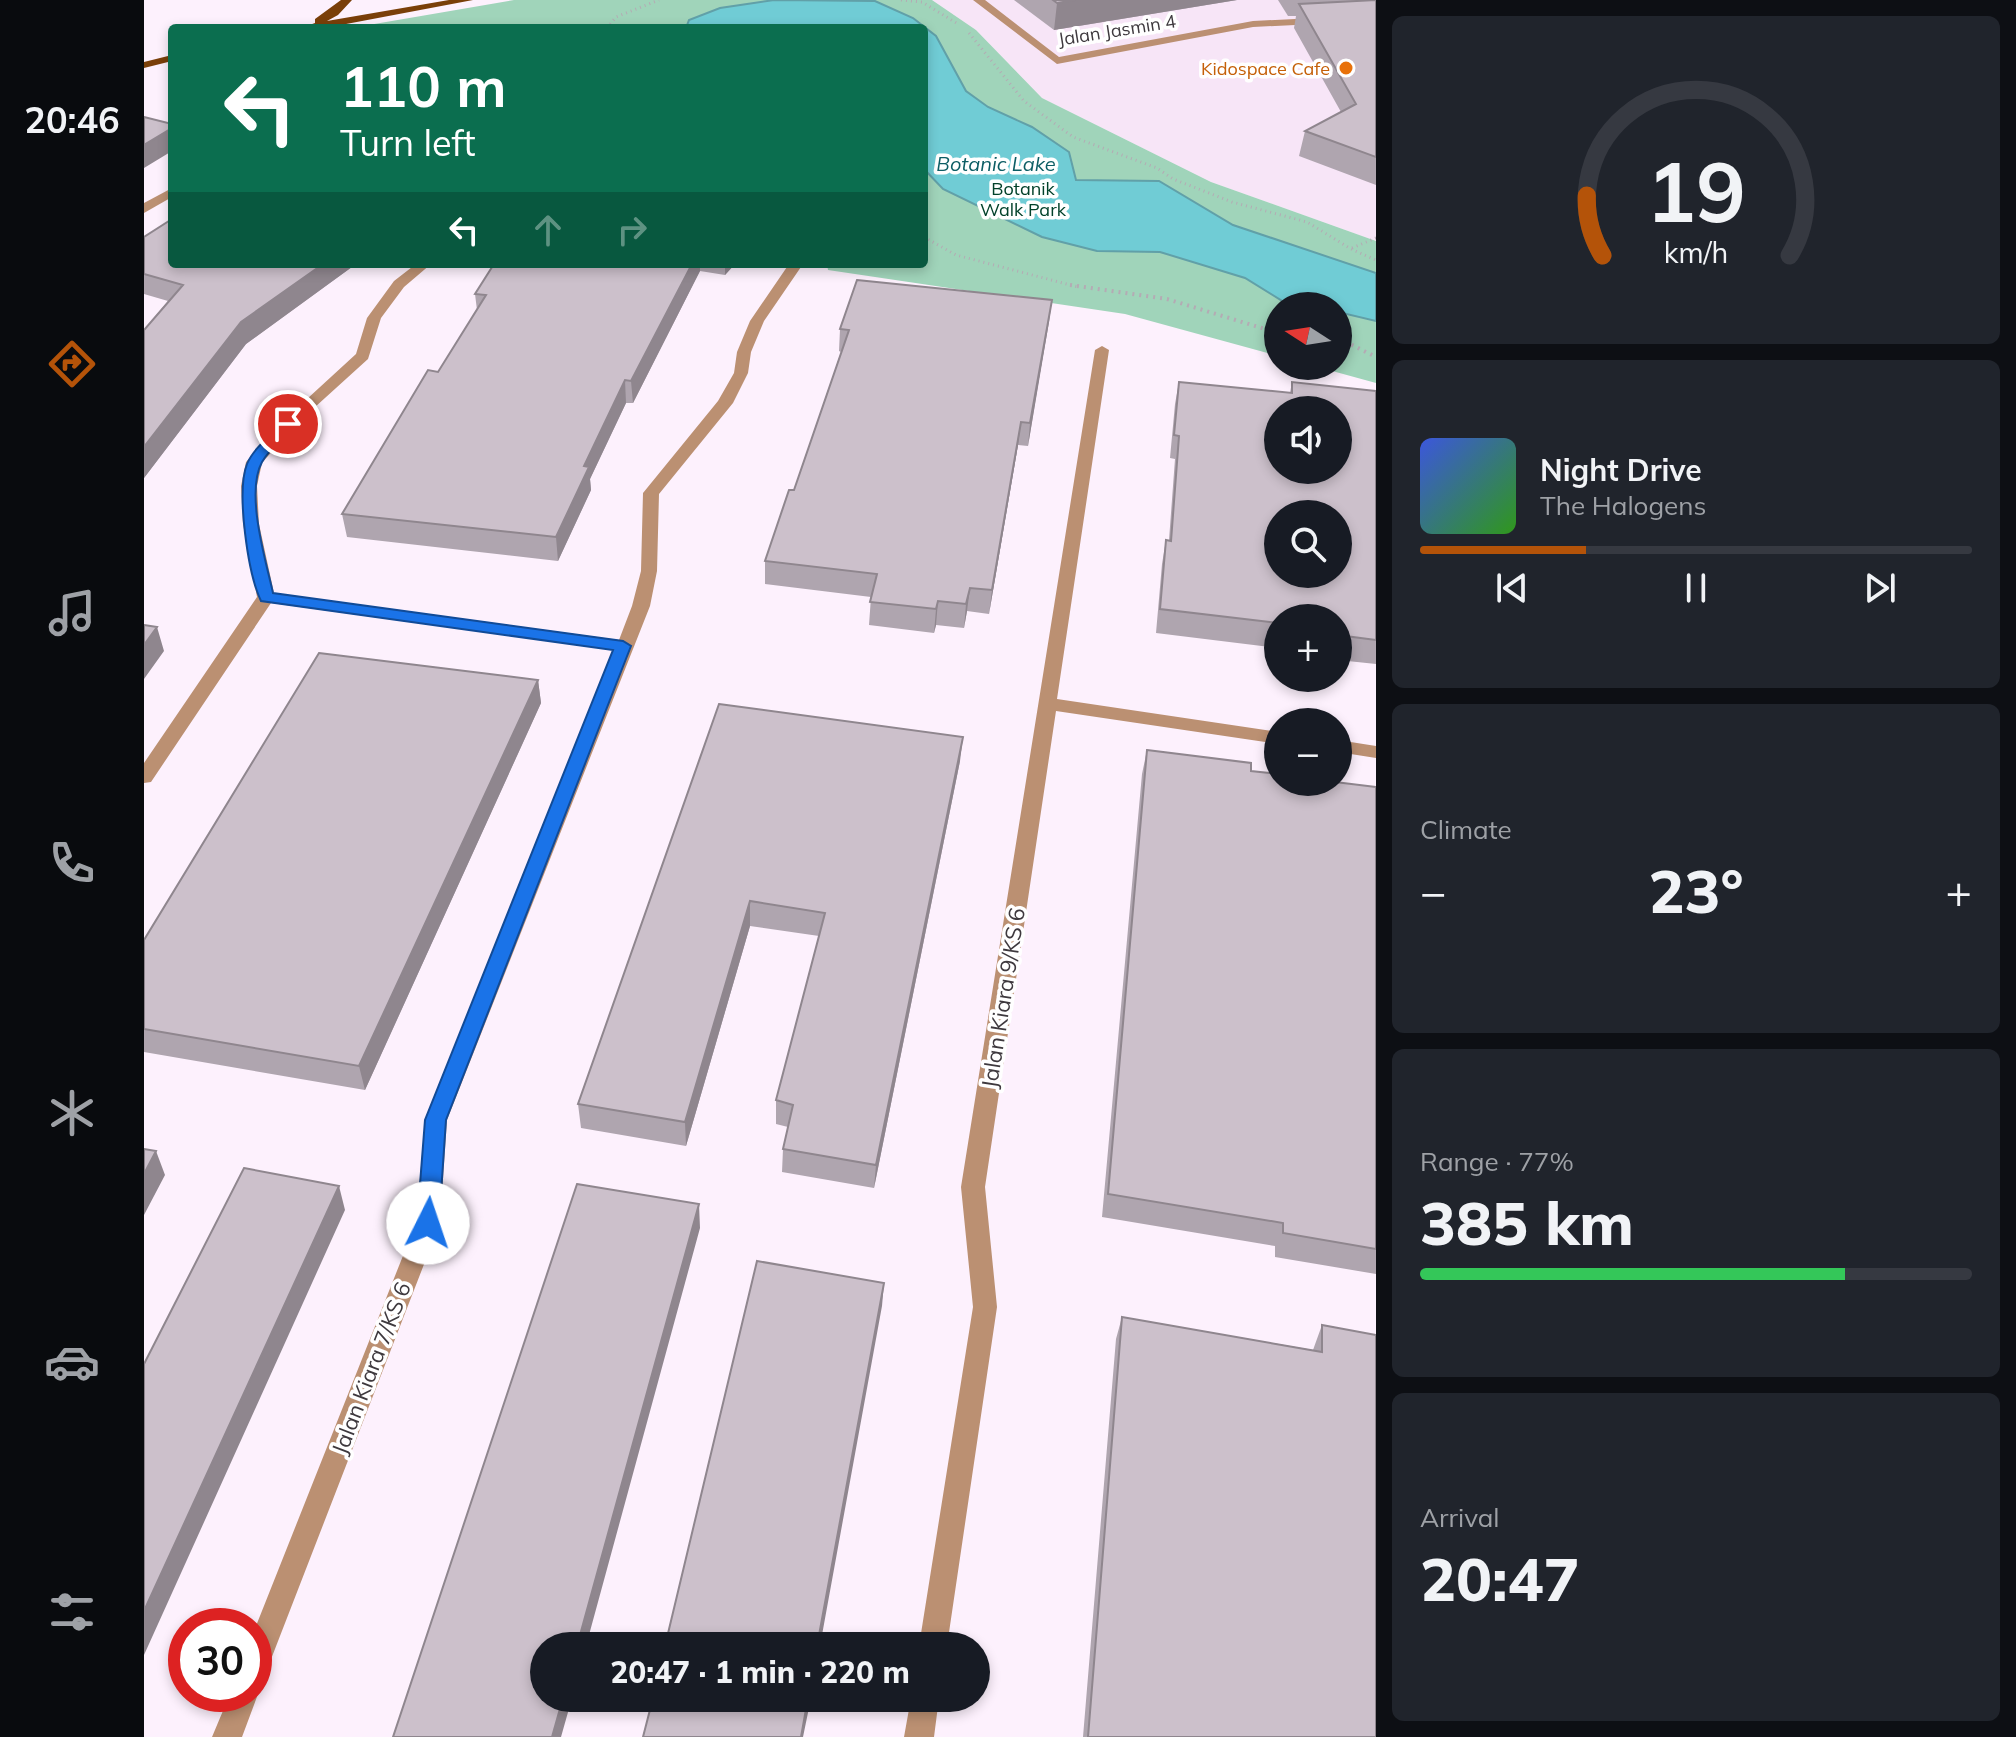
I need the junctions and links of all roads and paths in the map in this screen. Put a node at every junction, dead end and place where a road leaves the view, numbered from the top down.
1 (347, 0) edge
2 (468, 0) edge
3 (659, 0) edge
4 (901, 0) edge
5 (978, 0) edge
6 (1376, 18) edge
7 (313, 24) edge
8 (329, 24) edge
9 (610, 24) edge
10 (144, 51) edge
11 (168, 52) edge
12 (168, 59) edge
13 (144, 65) edge
14 (168, 194) edge
15 (144, 209) edge
16 (1376, 238) edge
17 (928, 239) edge
18 (1351, 249) junction
19 (1376, 260) edge
20 (419, 268) edge
21 (793, 268) edge
22 (1264, 329) edge
23 (1352, 345) edge
24 (1102, 350) dead end
25 (1376, 357) edge
26 (266, 597) junction
27 (623, 646) junction
28 (1048, 704) junction
29 (1264, 736) edge
30 (1352, 748) edge
31 (1376, 752) edge
32 (144, 777) edge
33 (272, 1621) edge
34 (935, 1632) edge
35 (237, 1712) edge
36 (923, 1712) edge
37 (227, 1737) edge
38 (919, 1737) edge

1 - 7 main road
2 - 8 main road
3 - 9 path
4 - 18 path
5 - 6 street, Jalan Jasmin 4
10 - 11 main road
12 - 13 main road
14 - 15 street
16 - 18 path
17 - 22 path
18 - 19 path
20 - 26 street
21 - 27 street, Jalan Kiara 7/KS 6
23 - 25 path
24 - 28 street, Jalan Kiara 9/KS 6
26 - 27 street
26 - 32 street
27 - 33 street, Jalan Kiara 7/KS 6
28 - 29 street
28 - 34 street, Jalan Kiara 9/KS 6
30 - 31 street
35 - 37 street
36 - 38 street

